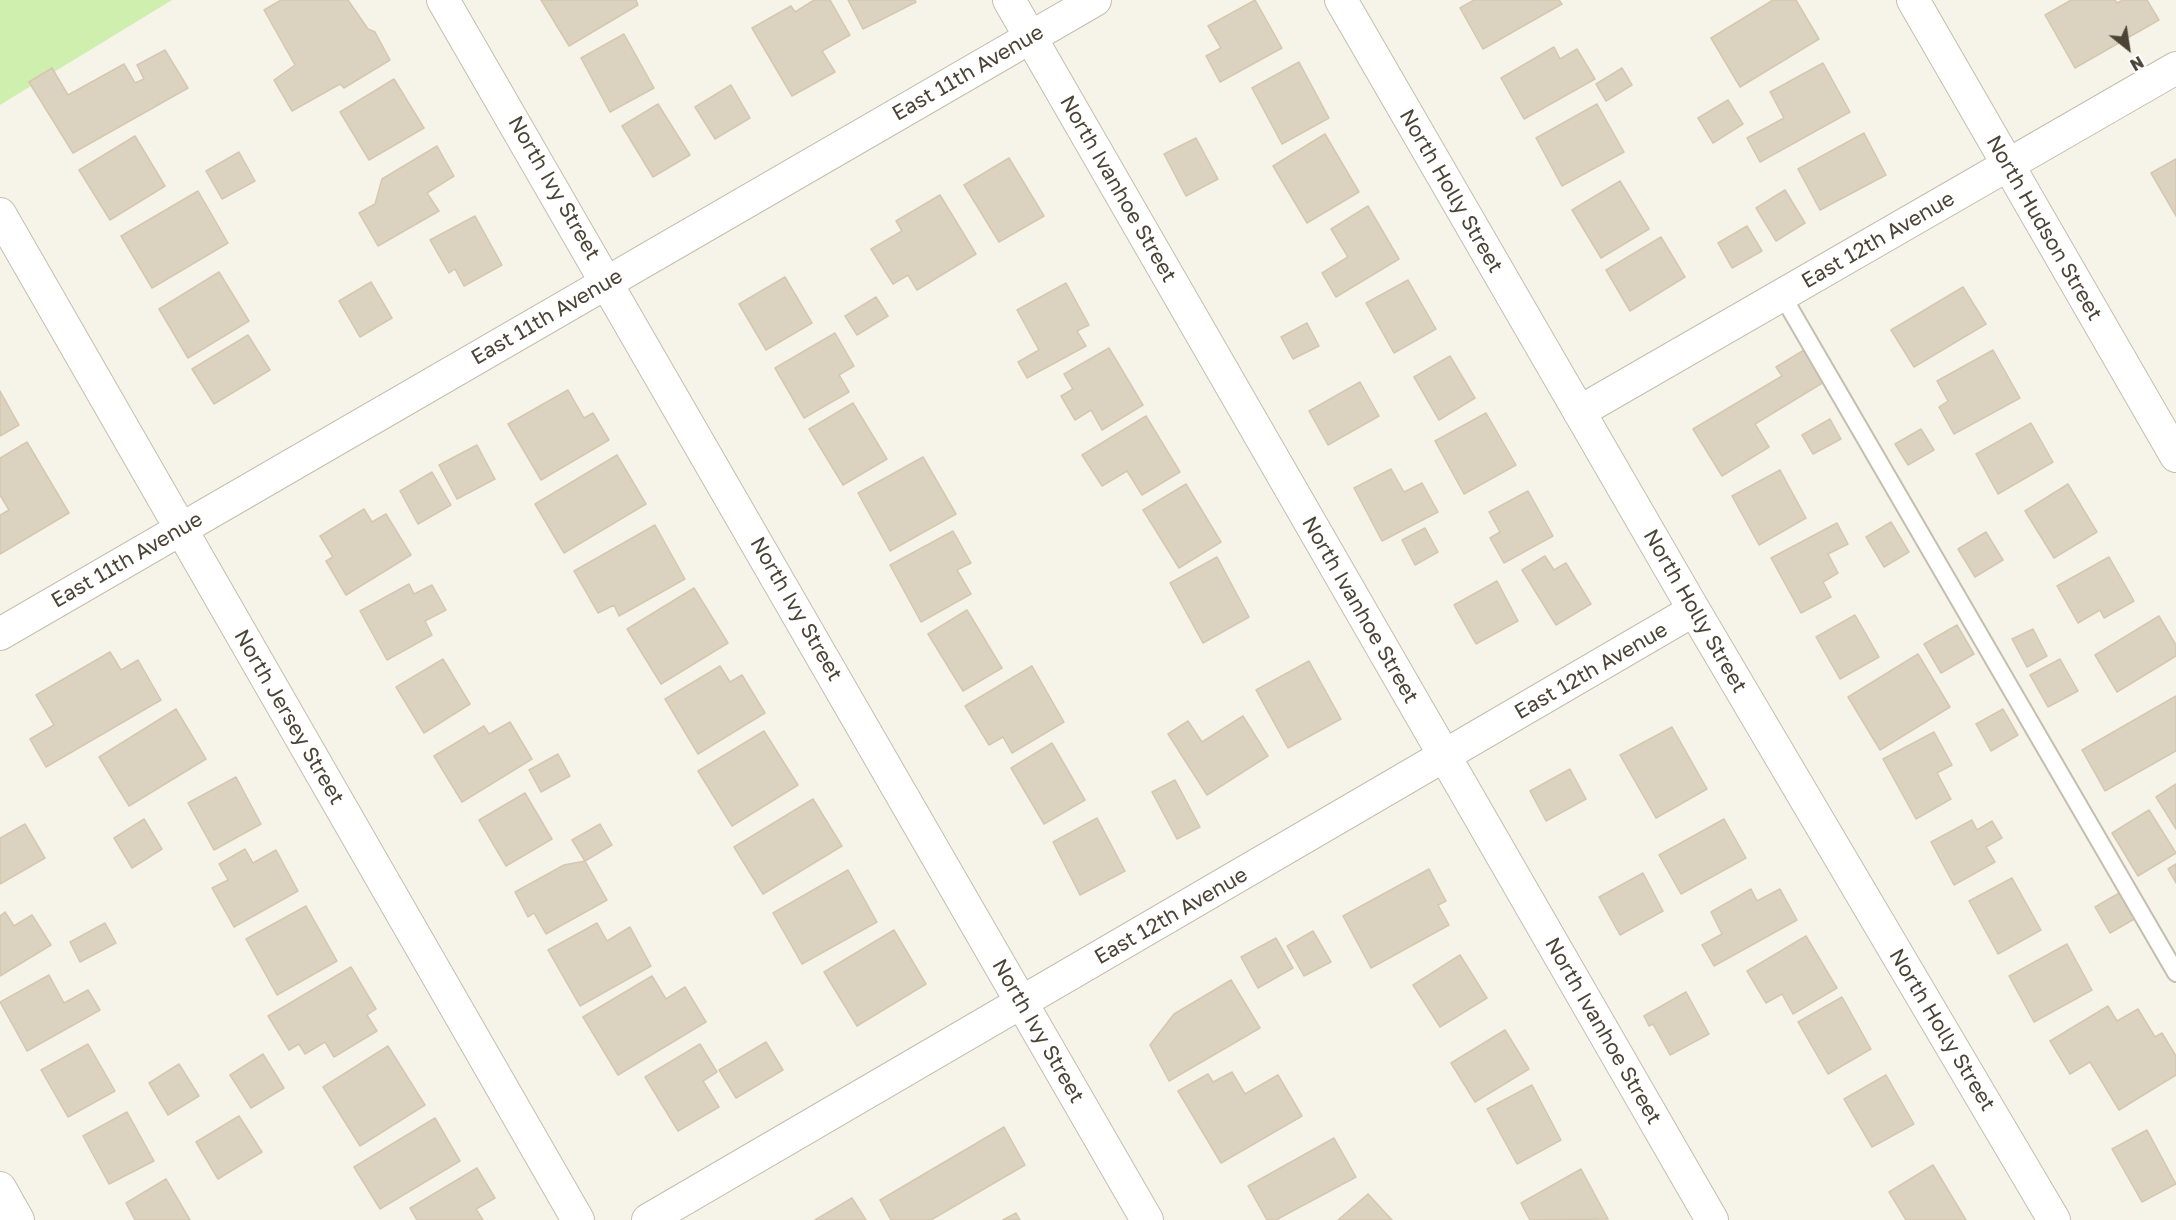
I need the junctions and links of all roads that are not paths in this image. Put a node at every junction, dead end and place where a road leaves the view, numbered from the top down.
1 (443, 0) edge
2 (1008, 0) edge
3 (1095, 0) edge
4 (1341, 0) edge
5 (1913, 0) edge
6 (1030, 37) junction
7 (2176, 68) edge
8 (2008, 165) junction
9 (0, 214) edge
10 (608, 282) junction
11 (1782, 295) junction
12 (1579, 412) junction
13 (2176, 456) edge
14 (181, 529) junction
15 (1694, 610) junction
16 (0, 634) edge
17 (1445, 757) junction
18 (2176, 973) edge
19 (1022, 1002) junction
20 (0, 1188) edge
21 (18, 1220) edge
22 (578, 1220) edge
23 (648, 1220) edge
24 (1147, 1220) edge
25 (1712, 1220) edge
26 (2054, 1220) edge

1 - 10 street, North Ivy Street
2 - 6 street, North Ivanhoe Street
3 - 6 street, East 11th Avenue
4 - 12 street, North Holly Street
5 - 8 street, North Hudson Street
6 - 10 street, East 11th Avenue
6 - 17 street, North Ivanhoe Street
7 - 8 street, East 12th Avenue
8 - 11 street, East 12th Avenue
8 - 13 street, North Hudson Street
9 - 14 street, North Jersey Street
10 - 14 street, East 11th Avenue
10 - 19 street, North Ivy Street
11 - 12 street, East 12th Avenue
11 - 18 lane
12 - 15 street, North Holly Street
14 - 16 street, East 11th Avenue
14 - 22 street, North Jersey Street
15 - 17 street, East 12th Avenue
15 - 26 street, North Holly Street
17 - 19 street, East 12th Avenue
17 - 25 street, North Ivanhoe Street
19 - 23 street, East 12th Avenue
19 - 24 street, North Ivy Street
20 - 21 street

